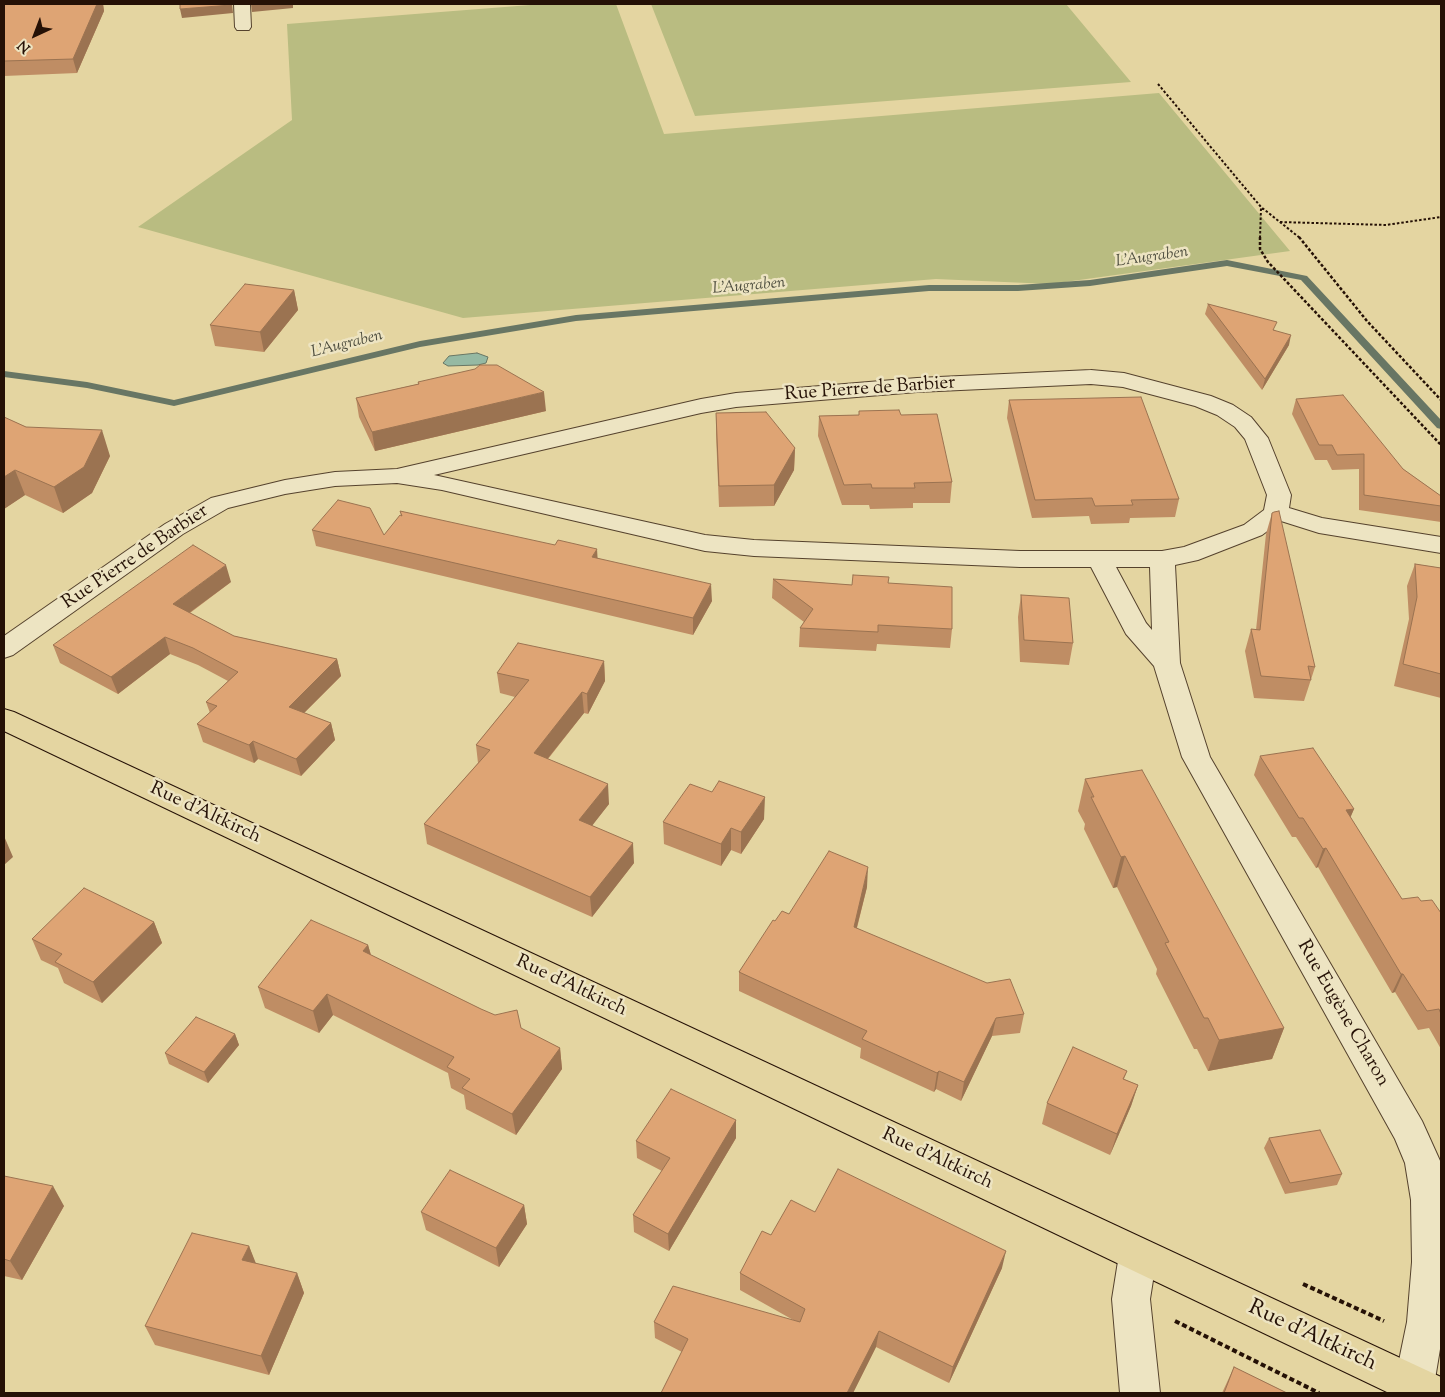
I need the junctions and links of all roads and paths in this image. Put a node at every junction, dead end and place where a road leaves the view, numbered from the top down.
1 (242, 4) edge
2 (244, 26) dead end
3 (1158, 84) dead end
4 (1261, 207) junction
5 (1441, 217) edge
6 (1279, 222) junction
7 (1441, 400) edge
8 (1441, 445) edge
9 (397, 476) junction
10 (1276, 512) junction
11 (1441, 545) edge
12 (1162, 559) junction
13 (1100, 560) junction
14 (4, 649) edge
15 (1167, 663) junction
16 (4, 719) edge
17 (1138, 1255) junction
18 (1423, 1389) edge
19 (1140, 1393) edge

1 - 2 street
3 - 4 path
4 - 6 path
4 - 8 path
5 - 6 path
6 - 7 path
9 - 10 street, Rue Pierre de Barbier
9 - 13 street, Rue Pierre de Barbier
9 - 14 street, Rue Pierre de Barbier
10 - 11 street
10 - 12 street, Rue Pierre de Barbier
12 - 13 street, Rue Pierre de Barbier
12 - 15 street, Rue Eugène Charon
13 - 15 street, Rue Eugène Charon
15 - 18 street, Rue Eugène Charon
16 - 17 main road, Rue d'Altkirch
17 - 18 main road, Rue d'Altkirch
17 - 19 street

